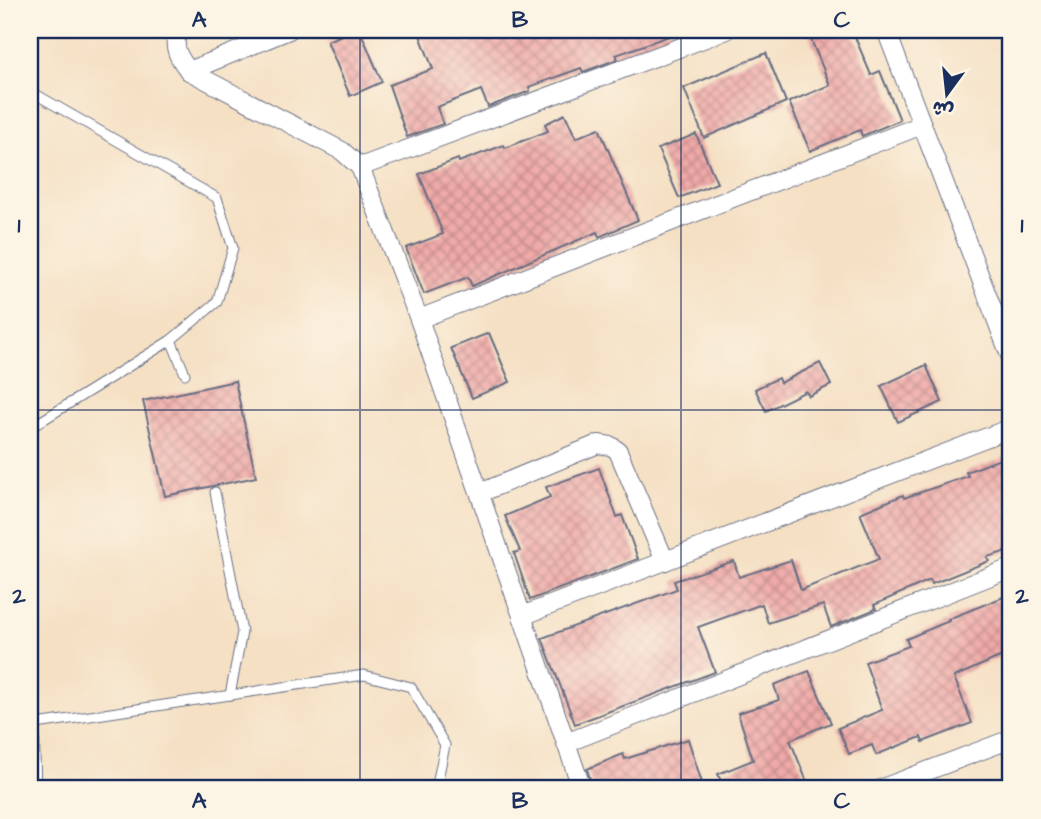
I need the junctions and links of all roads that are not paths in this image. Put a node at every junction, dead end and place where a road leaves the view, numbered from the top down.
1 (178, 30) edge
2 (289, 30) edge
3 (727, 30) edge
4 (886, 30) edge
5 (189, 71) junction
6 (30, 90) edge
7 (922, 125) junction
8 (360, 167) junction
9 (419, 319) junction
10 (171, 340) junction
11 (1011, 358) edge
12 (185, 374) dead end
13 (30, 428) edge
14 (1011, 428) edge
15 (215, 492) dead end
16 (480, 493) junction
17 (664, 561) junction
18 (1011, 568) edge
19 (522, 616) junction
20 (230, 695) junction
21 (30, 696) edge
22 (32, 725) edge
23 (1011, 738) edge
24 (566, 743) junction
25 (36, 789) edge
26 (436, 789) edge
27 (582, 789) edge
28 (880, 789) edge

1 - 5 street
2 - 5 street
3 - 8 street
4 - 7 street
5 - 8 street
6 - 10 lane
7 - 9 street
7 - 11 street
8 - 9 street
9 - 16 street
10 - 12 lane
10 - 13 lane
14 - 17 street
15 - 20 lane
16 - 17 street
16 - 19 street
17 - 19 street
18 - 24 street
19 - 24 street
20 - 22 lane
20 - 26 lane
21 - 22 lane
22 - 25 lane
23 - 28 street
24 - 27 street

